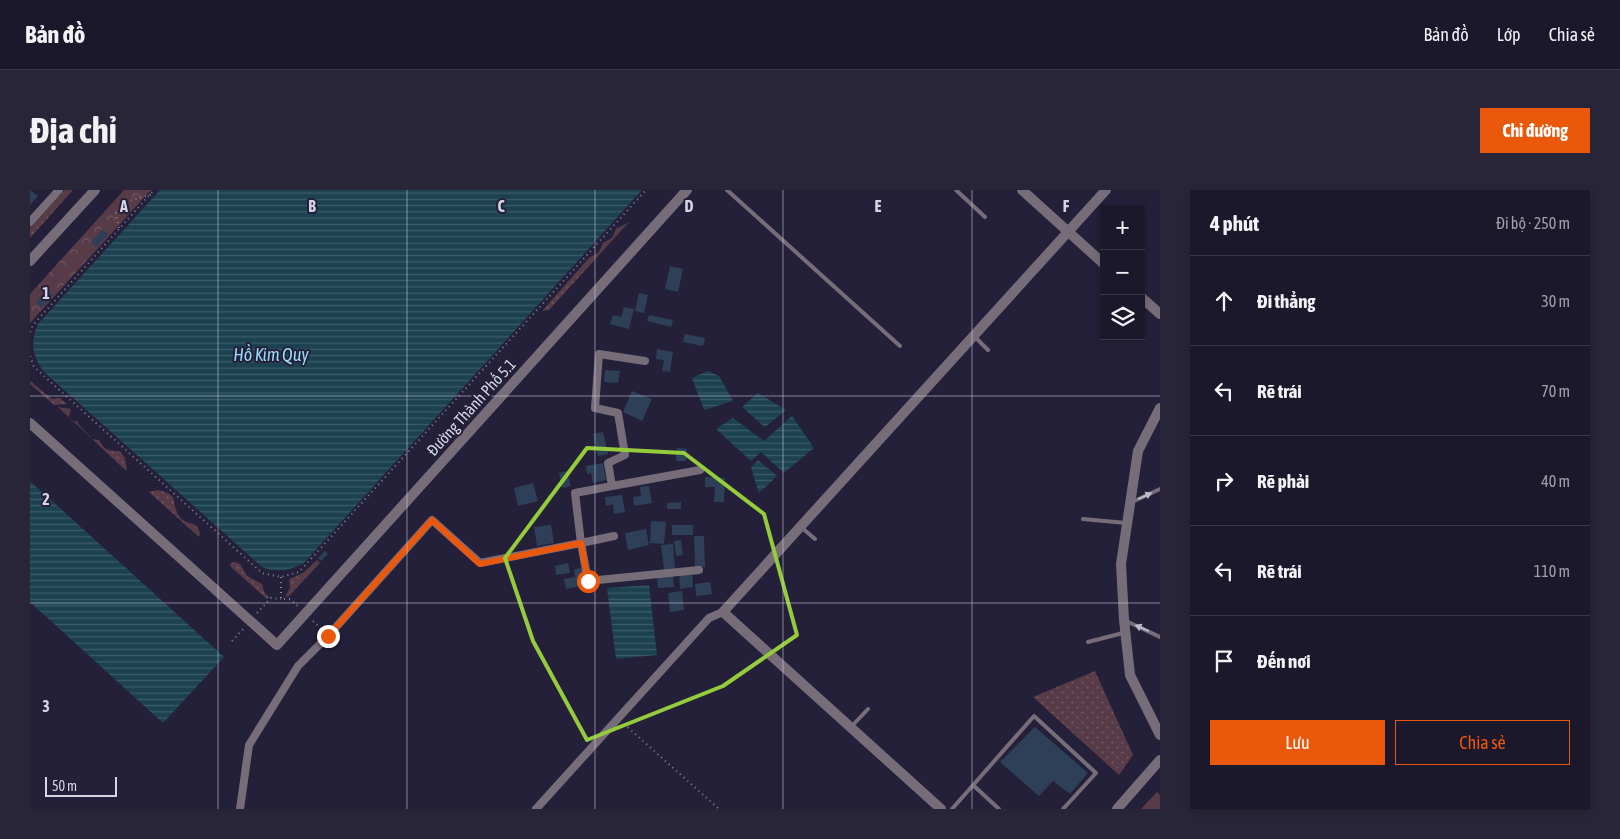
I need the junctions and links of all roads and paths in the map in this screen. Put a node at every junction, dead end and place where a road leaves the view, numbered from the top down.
1 (59, 190) edge
2 (95, 190) edge
3 (150, 190) edge
4 (154, 190) edge
5 (646, 190) edge
6 (687, 190) edge
7 (727, 190) edge
8 (956, 190) edge
9 (1022, 190) edge
10 (1106, 190) edge
11 (150, 195) junction
12 (985, 217) dead end
13 (30, 222) edge
14 (119, 229) junction
15 (1068, 232) junction
16 (1100, 260) edge
17 (30, 261) edge
18 (1145, 301) edge
19 (1160, 314) edge
20 (30, 332) edge
21 (974, 336) junction
22 (900, 346) dead end
23 (988, 350) dead end
24 (30, 356) edge
25 (645, 361) dead end
26 (1160, 408) edge
27 (30, 423) edge
28 (700, 470) dead end
29 (612, 486) junction
30 (1160, 489) edge
31 (1130, 503) junction
32 (1083, 519) dead end
33 (1128, 523) junction
34 (801, 527) junction
35 (614, 536) dead end
36 (815, 539) dead end
37 (581, 543) junction
38 (699, 570) dead end
39 (723, 612) junction
40 (1124, 620) junction
41 (1126, 633) junction
42 (1160, 637) edge
43 (1088, 642) dead end
44 (868, 709) dead end
45 (618, 719) junction
46 (851, 727) junction
47 (1159, 729) edge
48 (1160, 760) edge
49 (974, 786) junction
50 (240, 809) edge
51 (536, 809) edge
52 (719, 809) edge
53 (941, 809) edge
54 (952, 809) edge
55 (999, 809) edge
56 (1063, 809) edge
57 (1117, 809) edge

1 - 13 street
2 - 17 street
3 - 11 path
4 - 11 path
5 - 24 path
6 - 27 street, Đường Thành Phố 5.1
7 - 22 lane
8 - 12 lane
9 - 15 street
10 - 15 street
11 - 14 path
11 - 14 path
14 - 20 path
15 - 16 street
15 - 21 street
18 - 19 street
21 - 23 lane
21 - 34 street
25 - 29 street
26 - 31 street
28 - 29 street
29 - 37 street
31 -> 30 lane
31 - 33 street
32 - 33 lane
33 - 40 street
34 - 36 lane
34 - 39 street
35 - 37 street
37 - 38 street
37 - 50 street
39 - 45 street
39 - 46 street
40 - 41 street
42 -> 40 lane
41 - 43 lane
41 - 47 street
44 - 46 lane
45 - 51 street
45 - 52 path
46 - 53 street
48 - 57 street
49 - 54 lane
49 - 55 lane
49 - 56 lane

